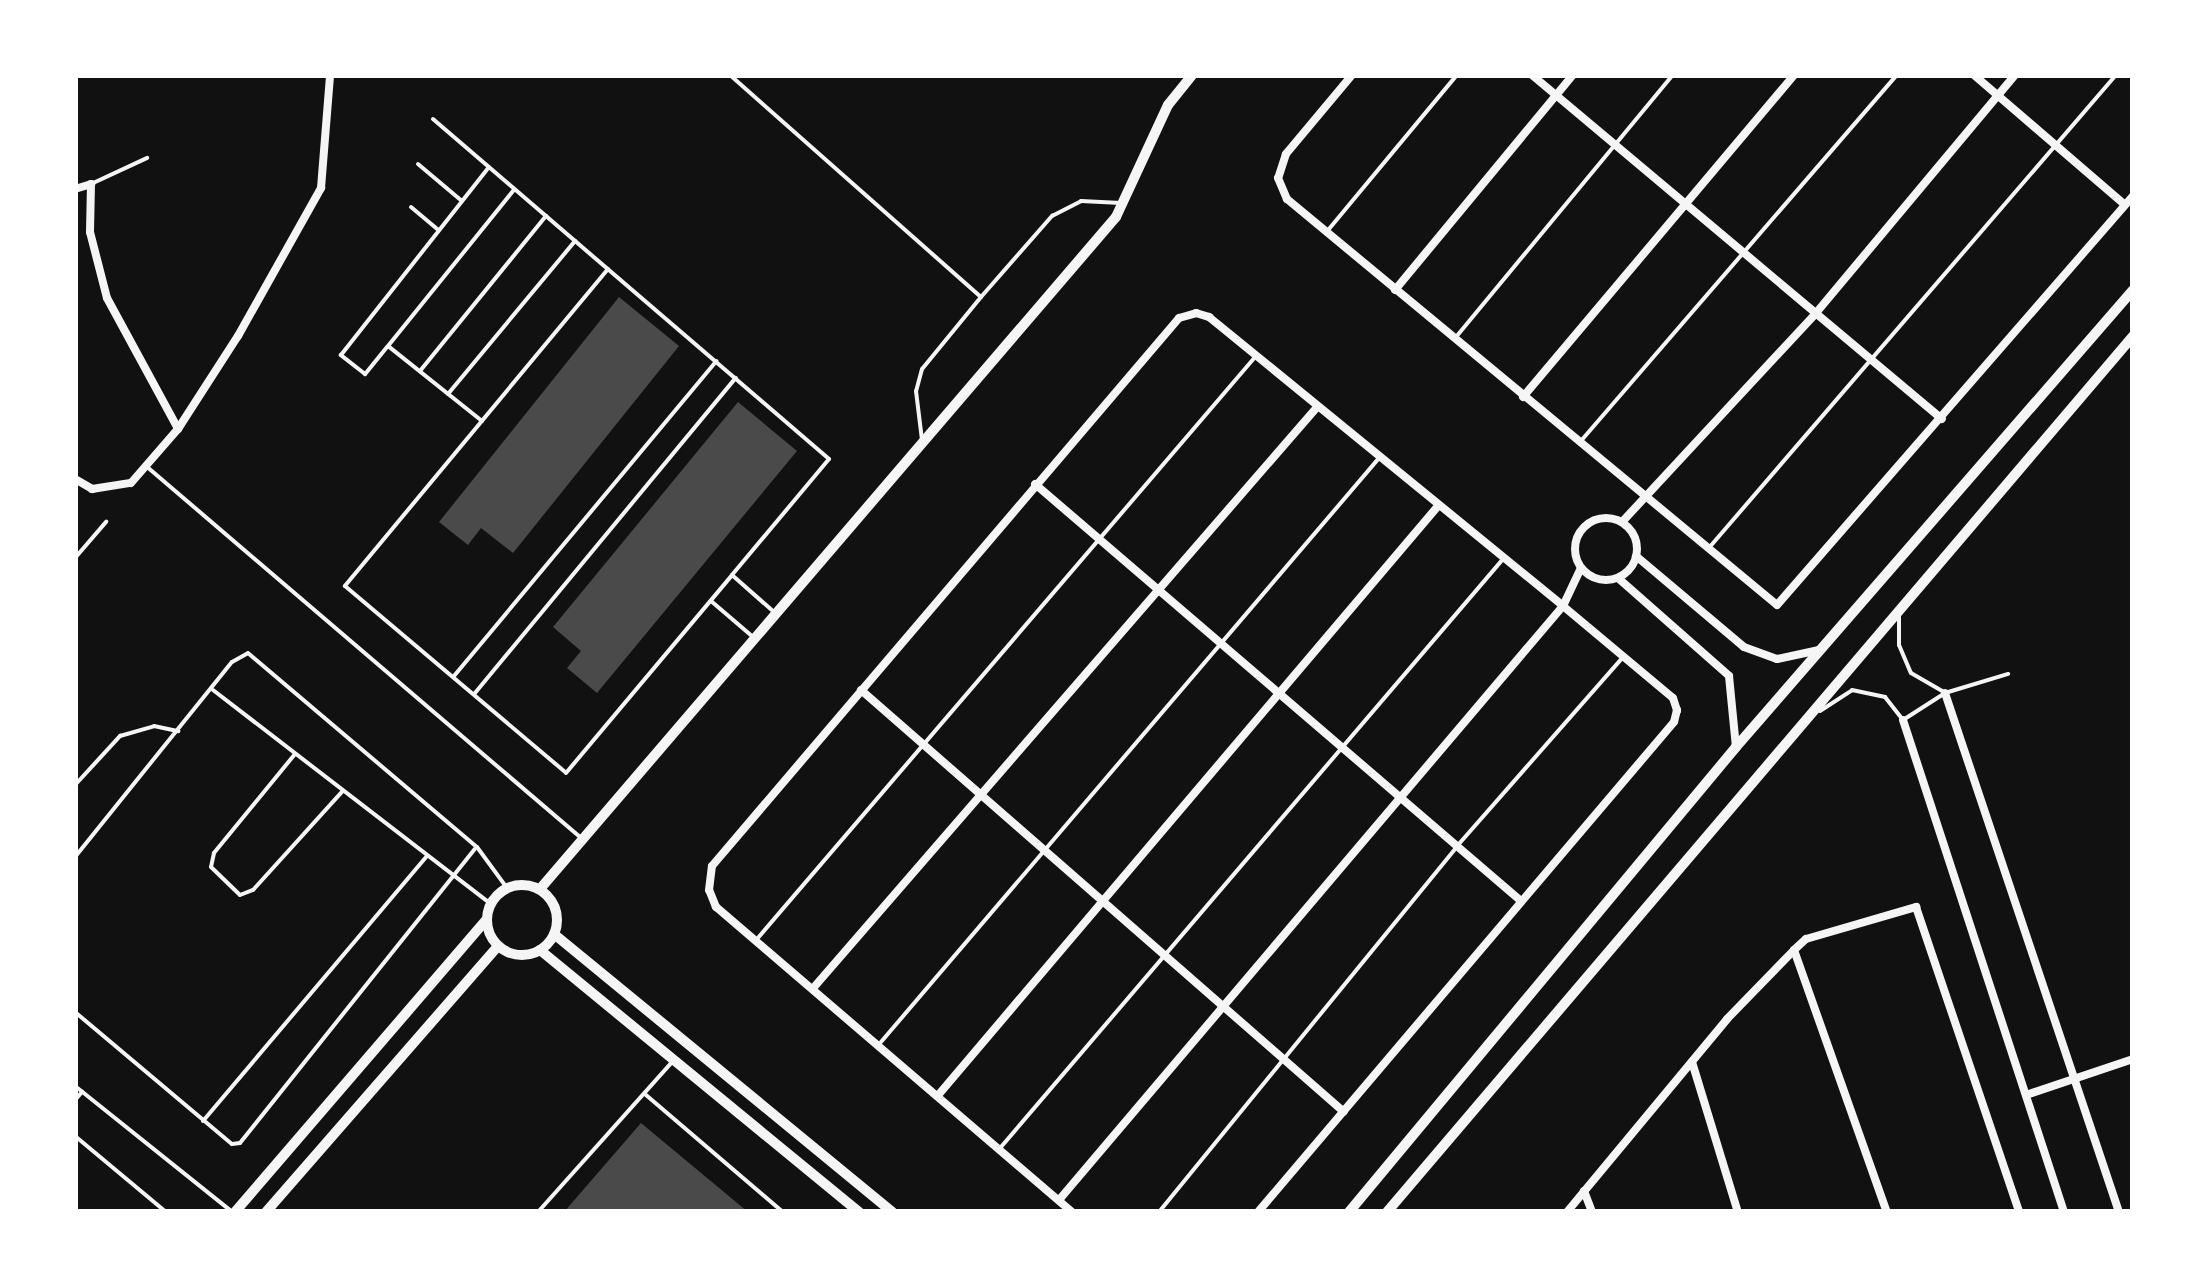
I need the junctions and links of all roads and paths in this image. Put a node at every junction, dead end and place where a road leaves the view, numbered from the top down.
1 (330, 75) edge
2 (730, 75) edge
3 (1192, 75) edge
4 (1352, 75) edge
5 (1457, 75) edge
6 (1532, 75) edge
7 (1572, 75) edge
8 (1673, 75) edge
9 (1794, 75) edge
10 (1897, 75) edge
11 (1974, 75) edge
12 (2016, 75) edge
13 (2116, 75) edge
14 (1556, 95) junction
15 (1998, 96) junction
16 (433, 119) dead end
17 (1615, 144) junction
18 (2054, 144) junction
19 (146, 158) dead end
20 (418, 164) dead end
21 (489, 167) junction
22 (90, 184) junction
23 (75, 189) edge
24 (514, 189) junction
25 (2133, 196) edge
26 (462, 201) junction
27 (1682, 202) junction
28 (1122, 204) junction
29 (2125, 206) junction
30 (411, 207) dead end
31 (546, 216) junction
32 (438, 230) junction
33 (1327, 232) junction
34 (575, 241) junction
35 (1743, 250) junction
36 (608, 270) junction
37 (1395, 290) junction
38 (2133, 290) edge
39 (981, 297) junction
40 (1816, 314) junction
41 (2133, 336) edge
42 (1454, 339) junction
43 (388, 346) junction
44 (1256, 356) junction
45 (716, 361) junction
46 (1873, 362) junction
47 (420, 371) junction
48 (736, 378) junction
49 (448, 394) junction
50 (1523, 397) junction
51 (1317, 408) junction
52 (1942, 419) junction
53 (482, 422) junction
54 (178, 429) junction
55 (922, 440) junction
56 (1580, 443) junction
57 (1379, 458) junction
58 (146, 466) junction
59 (75, 479) edge
60 (1036, 484) junction
61 (1644, 494) junction
62 (1438, 506) junction
63 (106, 522) dead end
64 (1622, 522) junction
65 (1100, 542) junction
66 (1707, 550) junction
67 (1636, 556) junction
68 (75, 558) edge
69 (1504, 559) junction
70 (1581, 568) junction
71 (732, 575) junction
72 (1618, 578) junction
73 (1159, 595) junction
74 (710, 600) junction
75 (1563, 606) junction
76 (1899, 610) junction
77 (774, 612) junction
78 (754, 637) junction
79 (1220, 644) junction
80 (1824, 649) junction
81 (1623, 657) junction
82 (2008, 674) dead end
83 (454, 676) junction
84 (213, 690) junction
85 (861, 690) junction
86 (1945, 693) junction
87 (475, 694) junction
88 (1282, 694) junction
89 (1808, 719) junction
90 (1903, 720) junction
91 (178, 731) junction
92 (923, 742) junction
93 (1341, 743) junction
94 (1736, 747) junction
95 (295, 754) junction
96 (75, 785) edge
97 (342, 792) junction
98 (1400, 792) junction
99 (986, 794) junction
100 (583, 839) junction
101 (1044, 845) junction
102 (1458, 845) junction
103 (477, 848) junction
104 (75, 856) edge
105 (426, 858) junction
106 (452, 878) junction
107 (507, 888) junction
108 (540, 889) junction
109 (1105, 898) junction
110 (1521, 901) junction
111 (491, 904) junction
112 (487, 919) junction
113 (554, 934) junction
114 (756, 939) junction
115 (498, 946) junction
116 (540, 950) junction
117 (1794, 950) junction
118 (1165, 952) junction
119 (815, 986) junction
120 (1222, 1002) junction
121 (75, 1012) edge
122 (880, 1042) junction
123 (1286, 1059) junction
124 (2133, 1059) edge
125 (674, 1060) junction
126 (1692, 1062) junction
127 (2072, 1080) junction
128 (75, 1086) edge
129 (82, 1092) junction
130 (940, 1093) junction
131 (644, 1094) junction
132 (2026, 1096) junction
133 (75, 1100) edge
134 (1344, 1112) junction
135 (203, 1121) junction
136 (75, 1136) edge
137 (1001, 1147) junction
138 (1584, 1191) junction
139 (1060, 1200) junction
140 (166, 1212) edge
141 (234, 1212) edge
142 (266, 1212) edge
143 (538, 1212) edge
144 (783, 1212) edge
145 (859, 1212) edge
146 (893, 1212) edge
147 (1072, 1212) edge
148 (1159, 1212) edge
149 (1258, 1212) edge
150 (1348, 1212) edge
151 (1386, 1212) edge
152 (1568, 1212) edge
153 (1592, 1212) edge
154 (1738, 1212) edge
155 (1887, 1212) edge
156 (2019, 1212) edge
157 (2064, 1212) edge
158 (2118, 1212) edge

1 - 54 street
2 - 39 lane
3 - 28 street
4 - 33 street
5 - 33 lane
6 - 14 street
7 - 14 street
8 - 17 lane
9 - 27 street
10 - 35 lane
11 - 15 street
12 - 15 street
13 - 18 lane
14 - 17 street
14 - 37 street
15 - 18 street
15 - 40 street
16 - 21 lane
17 - 27 street
17 - 42 lane
18 - 29 street
18 - 46 lane
19 - 22 lane
20 - 26 lane
21 - 24 lane
21 - 26 lane
22 - 23 street
22 - 54 street
24 - 31 lane
24 - 43 lane
25 - 29 street
26 - 32 lane
27 - 35 street
27 - 50 street
28 - 39 lane
28 - 55 street
29 - 52 street
30 - 32 lane
31 - 34 lane
31 - 47 lane
32 - 43 lane
33 - 37 street
34 - 36 lane
34 - 49 lane
35 - 40 street
35 - 56 lane
36 - 45 lane
36 - 53 lane
37 - 42 street
38 - 80 street
39 - 55 lane
40 - 46 street
40 - 61 street
41 - 76 street
42 - 50 street
43 - 47 lane
44 - 51 street
44 - 60 street
44 - 65 lane
45 - 48 lane
45 - 83 lane
46 - 52 street
46 - 66 lane
47 - 49 lane
48 - 71 lane
48 - 87 lane
49 - 53 lane
50 - 56 street
51 - 57 street
51 - 73 street
52 - 66 street
53 - 83 lane
54 - 58 street
55 - 77 street
56 - 61 street
57 - 62 street
57 - 79 lane
58 - 59 street
58 - 100 lane
60 - 65 street
60 - 85 street
61 - 64 street
61 - 66 street
62 - 69 street
62 - 88 street
63 - 68 lane
64 - 67 street
64 - 70 street
65 - 73 street
65 - 92 lane
67 - 72 street
67 - 80 street
69 - 75 street
69 - 93 lane
70 - 72 street
70 - 75 street
71 - 74 lane
71 - 77 lane
72 - 94 street
73 - 79 street
73 - 99 street
74 - 78 lane
74 - 87 lane
75 - 81 street
75 - 98 street
76 - 86 lane
76 - 89 street
77 - 78 street
78 - 100 street
79 - 88 street
79 - 101 lane
80 - 94 street
81 - 102 lane
81 - 110 street
82 - 86 lane
83 - 87 lane
84 - 91 lane
84 - 95 lane
84 - 103 lane
85 - 92 street
85 - 114 street
86 - 90 lane
86 - 127 street
88 - 93 street
88 - 109 street
89 - 90 lane
89 - 151 street
90 - 132 street
91 - 96 lane
91 - 104 lane
92 - 99 street
92 - 114 lane
93 - 98 street
93 - 118 lane
94 - 150 street
95 - 97 lane
95 - 97 lane
97 - 105 lane
98 - 102 street
98 - 120 street
99 - 101 street
99 - 119 street
100 - 108 street
101 - 109 street
101 - 122 lane
102 - 110 street
102 - 123 lane
103 - 106 lane
103 - 107 lane
105 - 106 lane
105 - 135 lane
106 - 111 lane
106 - 135 lane
107 - 108 street
107 - 111 street
108 - 113 street
109 - 118 street
109 - 130 street
110 - 134 street
111 - 112 street
112 - 115 street
112 - 141 street
113 - 116 street
113 - 146 street
114 - 119 street
115 - 116 street
115 - 142 street
116 - 125 street
117 - 126 street
117 - 155 street
117 - 156 street
118 - 120 street
118 - 137 lane
119 - 122 street
120 - 123 street
120 - 139 street
121 - 135 lane
122 - 130 street
123 - 134 street
123 - 148 lane
124 - 127 street
125 - 131 lane
125 - 145 street
126 - 138 street
126 - 154 street
127 - 132 street
127 - 158 street
128 - 129 lane
129 - 133 lane
129 - 141 lane
130 - 137 street
131 - 143 lane
131 - 144 lane
132 - 157 street
134 - 149 street
136 - 140 lane
137 - 139 street
138 - 152 street
138 - 153 street
139 - 147 street

